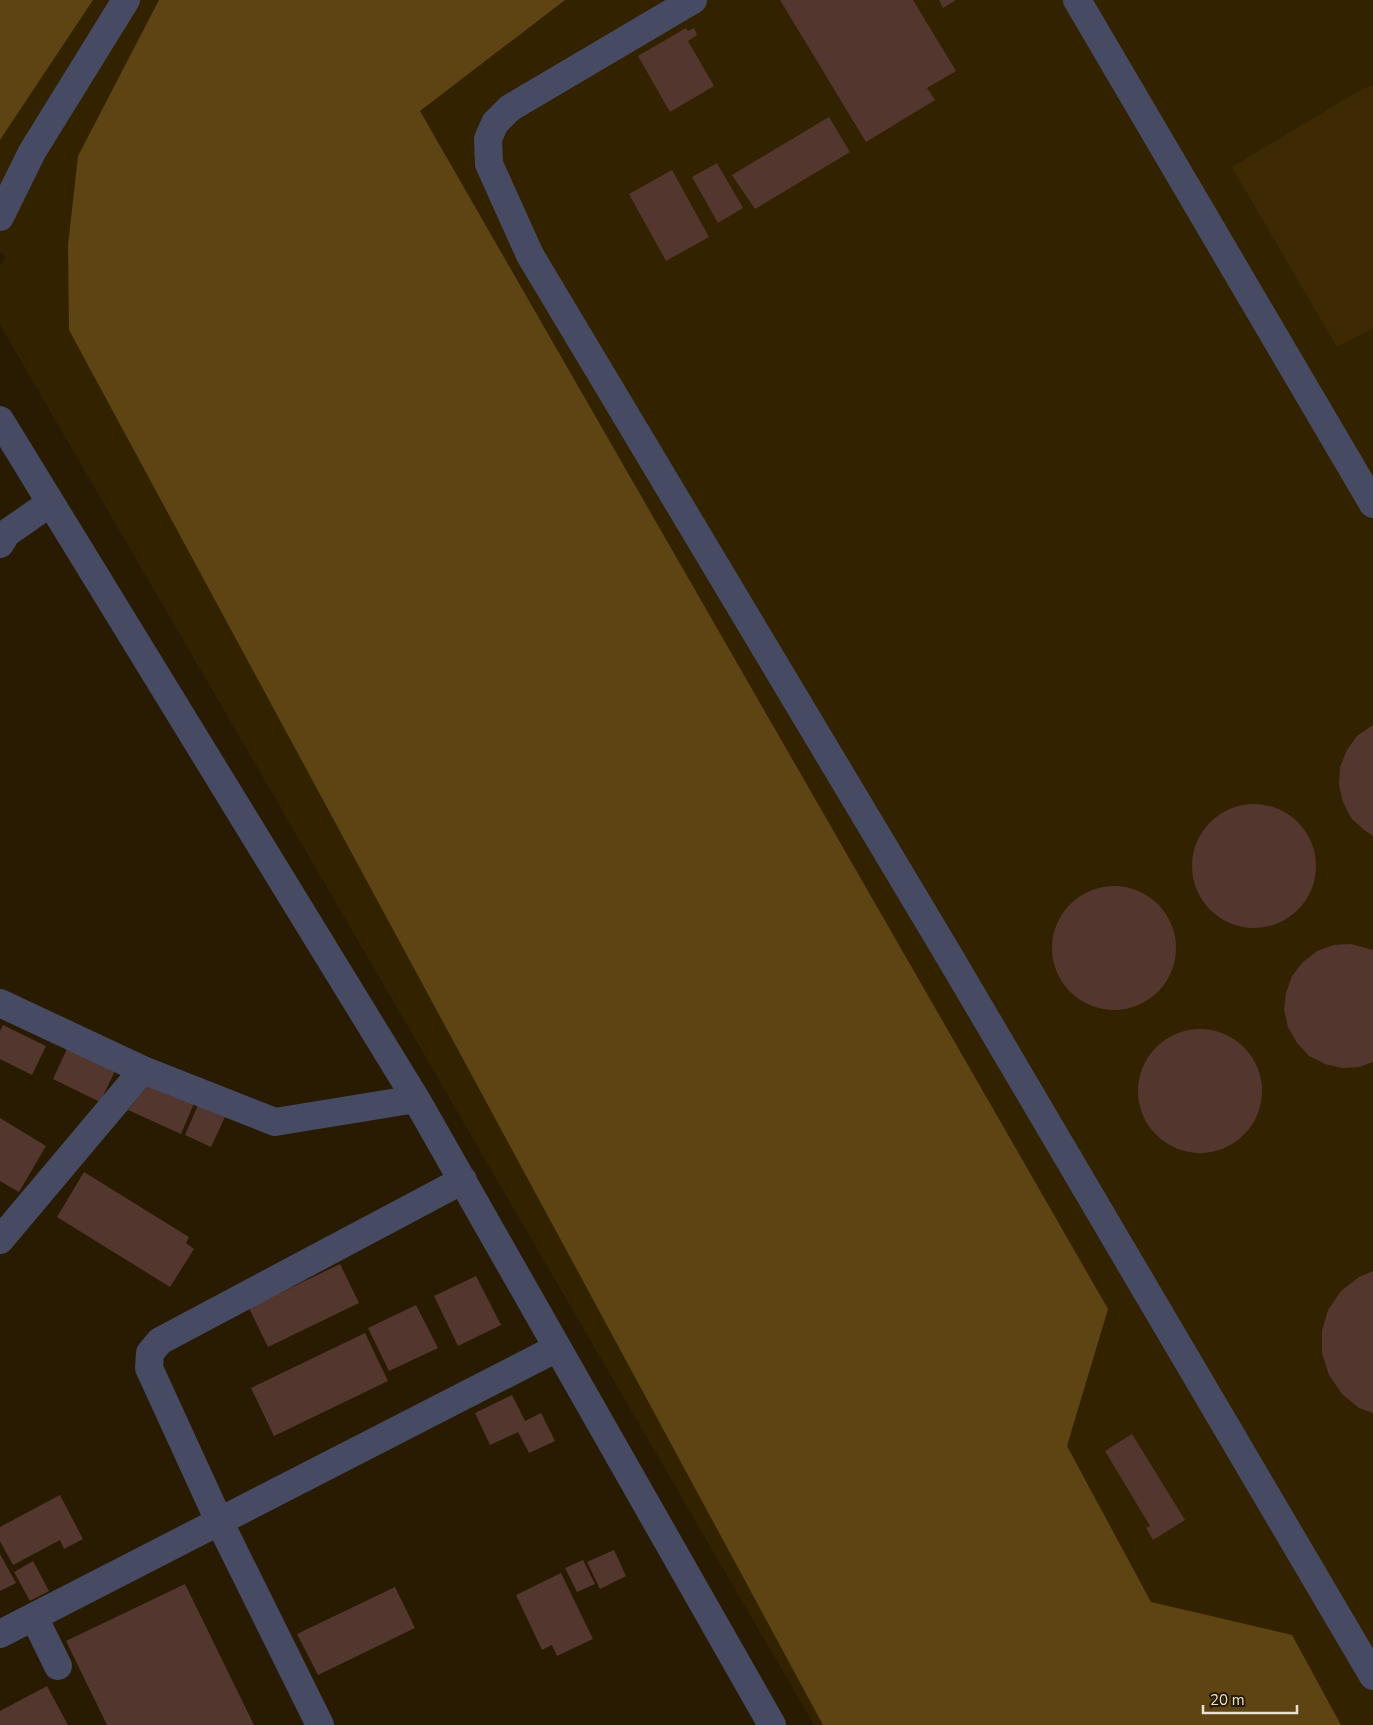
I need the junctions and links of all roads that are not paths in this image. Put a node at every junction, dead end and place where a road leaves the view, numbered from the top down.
1 (126, 0) edge
2 (693, 0) edge
3 (1077, 0) edge
4 (0, 218) edge
5 (0, 420) edge
6 (50, 503) junction
7 (1373, 504) edge
8 (0, 544) edge
9 (0, 1004) edge
10 (144, 1070) junction
11 (416, 1100) junction
12 (463, 1180) junction
13 (0, 1240) edge
14 (557, 1348) junction
15 (220, 1522) junction
16 (34, 1617) junction
17 (0, 1634) edge
18 (58, 1666) dead end
19 (1373, 1676) edge
20 (320, 1725) edge
21 (772, 1725) edge

1 - 4 street
2 - 19 street
3 - 7 street
5 - 6 street
6 - 8 street
6 - 11 street
9 - 10 street
10 - 11 street
10 - 13 street
11 - 12 street
12 - 14 street
12 - 15 street
14 - 15 street
14 - 21 street
15 - 16 street
15 - 20 street
16 - 17 street
16 - 18 street

